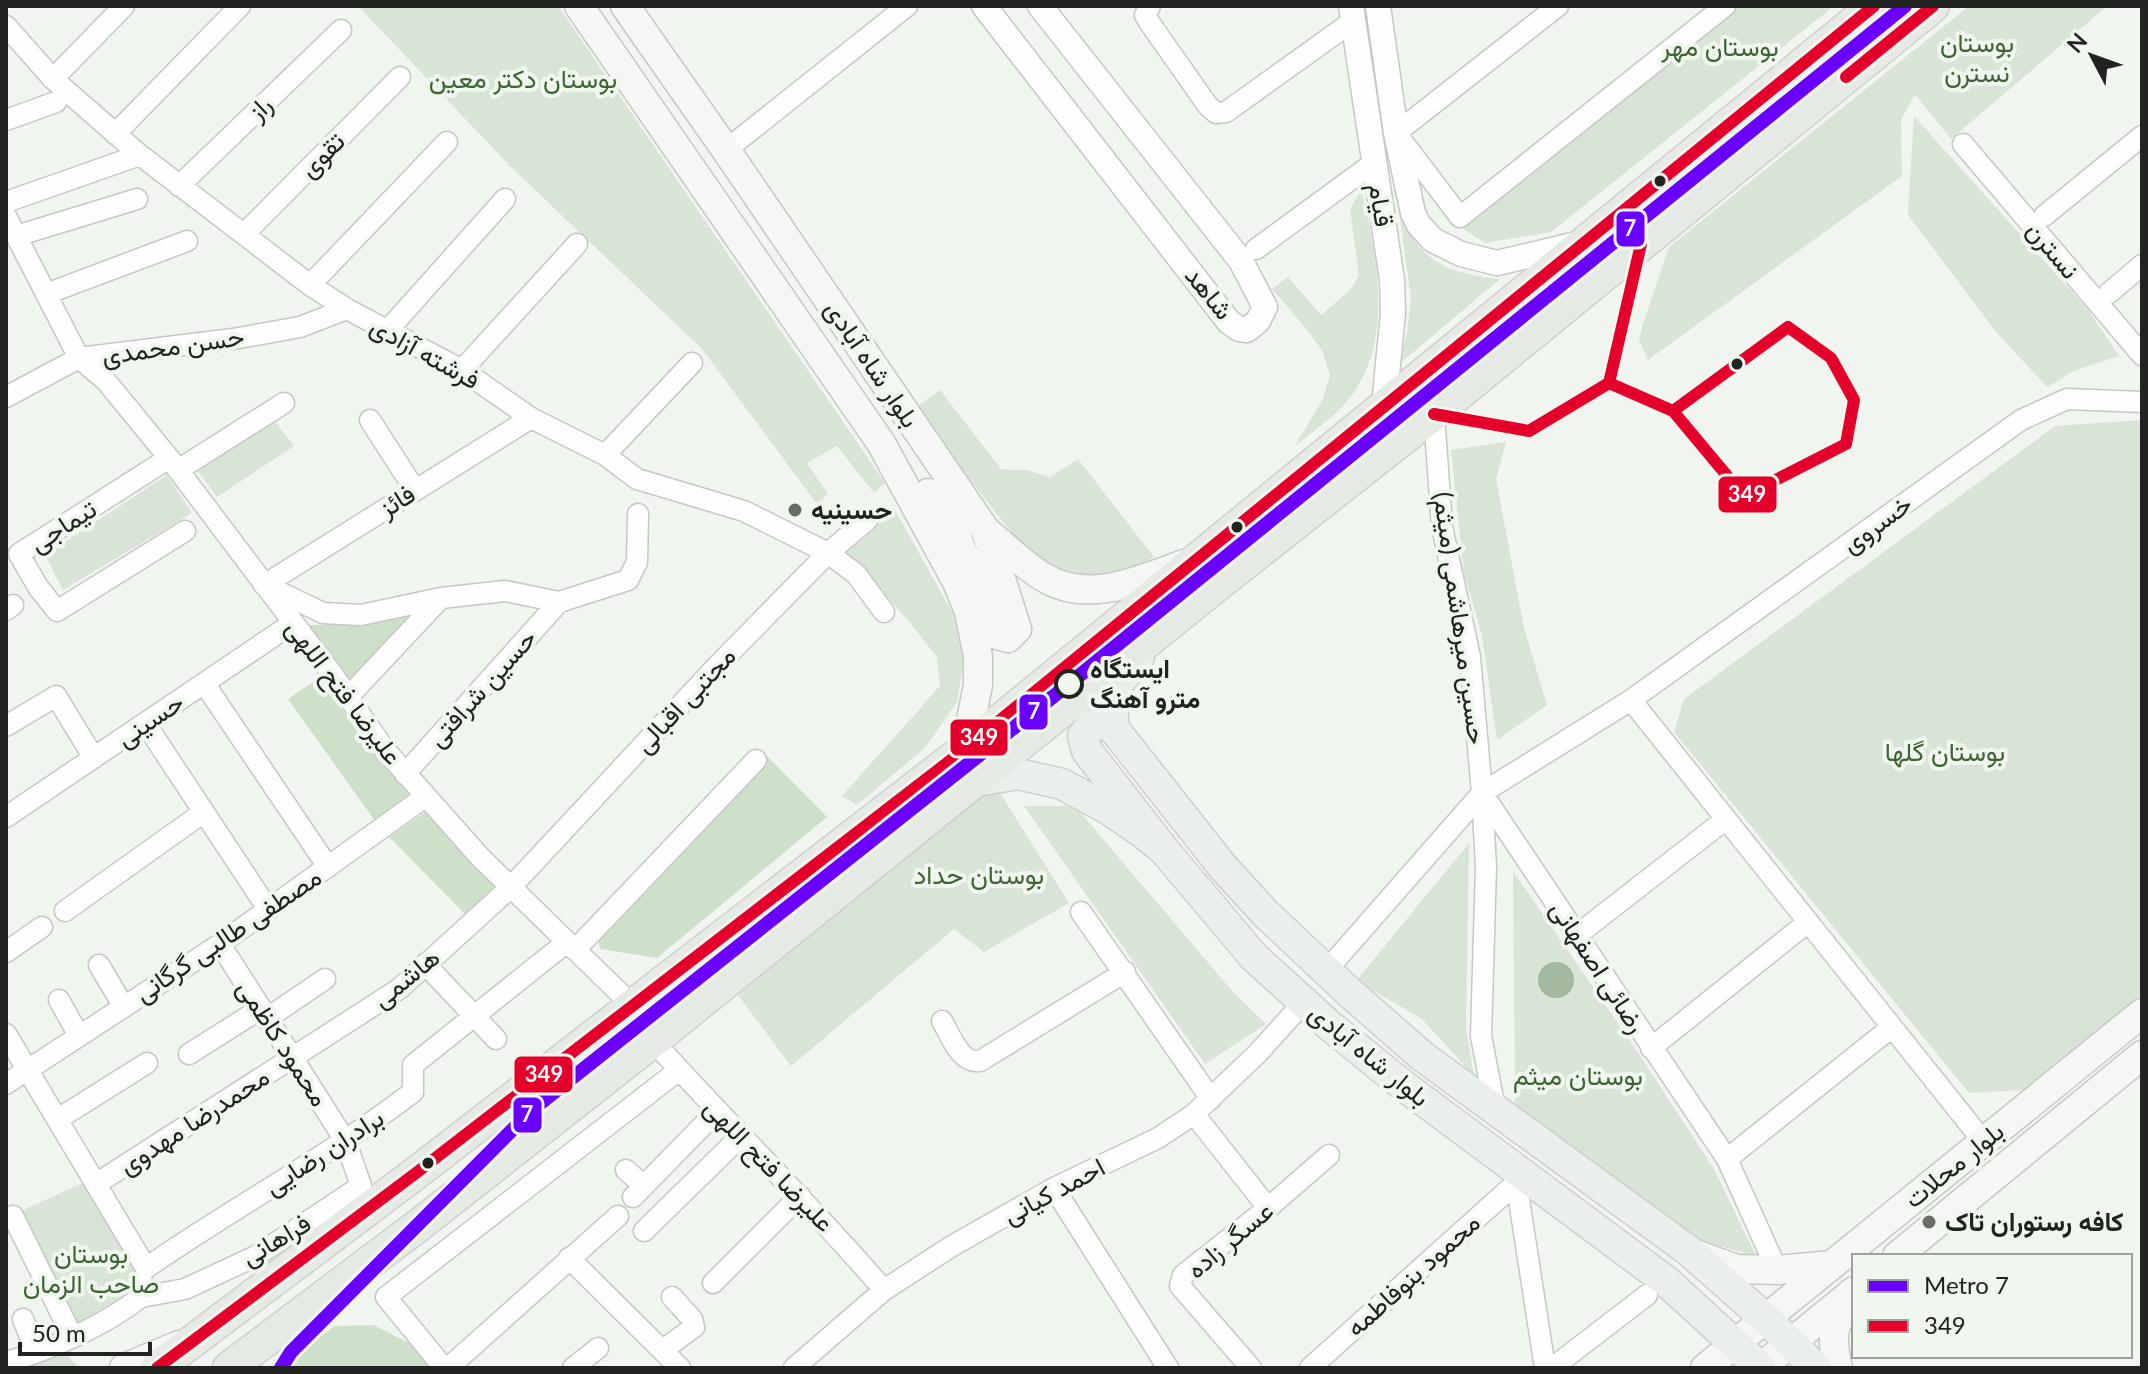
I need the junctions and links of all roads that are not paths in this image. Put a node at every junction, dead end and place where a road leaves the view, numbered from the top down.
1 (124, 6) edge
2 (240, 6) edge
3 (579, 6) edge
4 (625, 6) edge
5 (907, 6) edge
6 (984, 6) edge
7 (1040, 6) edge
8 (1378, 6) edge
9 (1558, 6) edge
10 (1725, 6) edge
11 (1933, 6) edge
12 (1871, 8) edge
13 (1148, 10) edge
14 (1352, 14) edge
15 (6, 26) edge
16 (341, 30) dead end
17 (1889, 42) junction
18 (400, 77) dead end
19 (53, 79) junction
20 (56, 102) dead end
21 (6, 120) edge
22 (1396, 133) junction
23 (115, 134) junction
24 (2142, 136) edge
25 (447, 142) dead end
26 (1963, 144) dead end
27 (726, 150) junction
28 (140, 155) junction
29 (1376, 172) junction
30 (1406, 178) junction
31 (179, 186) junction
32 (137, 199) dead end
33 (505, 199) dead end
34 (6, 202) edge
35 (6, 216) edge
36 (2044, 216) dead end
37 (245, 233) junction
38 (16, 236) junction
39 (187, 241) dead end
40 (1583, 243) junction
41 (577, 244) dead end
42 (1256, 249) dead end
43 (2142, 265) edge
44 (310, 285) junction
45 (2109, 293) dead end
46 (46, 294) junction
47 (347, 309) junction
48 (387, 331) junction
49 (2142, 355) edge
50 (79, 358) junction
51 (692, 363) dead end
52 (462, 370) junction
53 (6, 397) edge
54 (2142, 402) edge
55 (284, 403) dead end
56 (1384, 405) junction
57 (1434, 414) junction
58 (531, 418) junction
59 (370, 420) dead end
60 (881, 443) junction
61 (605, 455) junction
62 (173, 464) junction
63 (415, 490) junction
64 (638, 514) dead end
65 (867, 520) dead end
66 (185, 531) dead end
67 (986, 531) junction
68 (828, 553) junction
69 (1196, 559) junction
70 (264, 585) junction
71 (441, 598) junction
72 (559, 602) junction
73 (884, 612) dead end
74 (293, 623) junction
75 (1156, 635) junction
76 (204, 683) junction
77 (348, 697) junction
78 (1631, 700) junction
79 (145, 723) junction
80 (6, 726) edge
81 (1114, 729) junction
82 (960, 753) junction
83 (94, 758) junction
84 (756, 760) dead end
85 (405, 774) junction
86 (976, 781) junction
87 (1482, 793) junction
88 (425, 797) junction
89 (204, 812) junction
90 (6, 817) edge
91 (1726, 819) junction
92 (1164, 850) junction
93 (328, 867) junction
94 (511, 887) junction
95 (268, 909) junction
96 (65, 911) dead end
97 (1081, 912) dead end
98 (1808, 922) junction
99 (42, 927) dead end
100 (1577, 935) junction
101 (220, 944) junction
102 (571, 946) junction
103 (6, 952) edge
104 (425, 964) junction
105 (99, 965) dead end
106 (1326, 971) junction
107 (1125, 972) junction
108 (325, 979) dead end
109 (59, 1000) dead end
110 (1303, 1003) junction
111 (633, 1006) junction
112 (124, 1007) junction
113 (2142, 1013) edge
114 (263, 1014) junction
115 (474, 1016) junction
116 (942, 1021) dead end
117 (1892, 1027) junction
118 (6, 1034) edge
119 (79, 1036) junction
120 (496, 1039) dead end
121 (653, 1041) junction
122 (1651, 1048) junction
123 (189, 1054) dead end
124 (2142, 1055) edge
125 (292, 1057) junction
126 (147, 1063) dead end
127 (28, 1070) junction
128 (679, 1070) junction
129 (6, 1084) edge
130 (1211, 1099) junction
131 (1495, 1109) junction
132 (717, 1111) junction
133 (1194, 1114) junction
134 (58, 1119) junction
135 (740, 1137) junction
136 (1983, 1141) junction
137 (346, 1142) junction
138 (1329, 1155) dead end
139 (1727, 1159) junction
140 (626, 1170) dead end
141 (1515, 1174) junction
142 (96, 1184) junction
143 (1054, 1188) junction
144 (800, 1196) junction
145 (1268, 1208) junction
146 (13, 1216) dead end
147 (618, 1216) dead end
148 (644, 1231) dead end
149 (1689, 1251) junction
150 (1899, 1254) edge
151 (569, 1258) junction
152 (1832, 1265) junction
153 (146, 1268) junction
154 (1777, 1270) junction
155 (713, 1283) dead end
156 (884, 1290) junction
157 (1647, 1295) dead end
158 (1852, 1295) edge
159 (1852, 1296) edge
160 (141, 1297) junction
161 (672, 1297) dead end
162 (23, 1319) dead end
163 (1766, 1319) junction
164 (72, 1336) junction
165 (194, 1338) junction
166 (1791, 1342) junction
167 (1734, 1344) junction
168 (598, 1348) dead end
169 (663, 1350) junction
170 (36, 1352) junction
171 (6, 1362) edge
172 (124, 1368) edge
173 (157, 1368) edge
174 (229, 1368) edge
175 (446, 1368) edge
176 (573, 1368) edge
177 (680, 1368) edge
178 (794, 1368) edge
179 (1168, 1368) edge
180 (1251, 1368) edge
181 (1310, 1368) edge
182 (1545, 1368) edge
183 (1552, 1368) edge
184 (1705, 1368) edge
185 (1760, 1368) edge
186 (1816, 1368) edge
187 (1838, 1368) edge

1 - 19 street
2 - 23 street
3 - 60 main road, بلوار شاه آبادی
4 - 27 main road, بلوار شاه آبادی
5 - 27 street
6 - 7 street, شاهد
8 - 22 street, قیام
9 - 22 street
10 - 22 street
11 - 17 highway
12 - 17 highway
12 - 40 highway
13 - 14 street
14 - 29 street, قیام
15 - 19 street, فرشته آزادی
16 - 31 street, راز
17 - 57 highway
18 - 37 street, تقوی
19 - 23 street, فرشته آزادی
20 - 21 street
22 - 30 street, قیام
23 - 28 street, فرشته آزادی
24 - 36 street
25 - 44 street
26 - 49 street, نسترن
27 - 67 main road, بلوار شاه آبادی
28 - 31 street, فرشته آزادی
28 - 34 street
29 - 30 street
29 - 42 street
29 - 56 street, قیام
30 - 40 street, قیام
31 - 37 street, فرشته آزادی
32 - 38 street
33 - 48 street
35 - 38 street
37 - 44 street, فرشته آزادی
38 - 46 street
39 - 46 street
40 - 56 highway
41 - 52 street
43 - 45 street
44 - 47 street, فرشته آزادی
46 - 50 street
47 - 48 street, فرشته آزادی
47 - 50 street, حسن محمدی
48 - 52 street, فرشته آزادی
50 - 53 street, حسن محمدی
50 - 62 street, علیرضا فتح‌ اللهی
51 - 61 street
52 - 58 street, فرشته آزادی
54 - 78 street, خسروی
55 - 62 street
56 - 69 highway
57 - 75 highway
57 - 87 street, حسین میرهاشمی (میثم)
58 - 61 street, فرشته آزادی
58 - 63 street, فائز
59 - 63 street
60 - 67 main road
60 - 82 main road, بلوار شاه آبادی
61 - 68 street, فرشته آزادی
62 - 66 street, تیماجی
62 - 70 street, علیرضا فتح‌ اللهی
63 - 70 street, فائز
64 - 72 street
65 - 68 street, مجتبی اقبالی
67 - 69 main road, بلوار شاه آبادی
68 - 73 street, فرشته آزادی
68 - 94 street, مجتبی اقبالی
69 - 82 highway
70 - 71 street
70 - 74 street, علیرضا فتح‌ اللهی
71 - 72 street
71 - 77 street
72 - 85 street, حسین شرافتی
74 - 76 street, حسینی
74 - 77 street, علیرضا فتح‌ اللهی
75 - 81 main road
75 - 86 highway
76 - 79 street, حسینی
76 - 93 street
77 - 85 street, علیرضا فتح‌ اللهی
78 - 87 street, خسروی
78 - 91 street
79 - 83 street, حسینی
79 - 89 street
80 - 83 street
81 - 92 main road
81 - 106 main road, بلوار شاه آبادی
82 - 111 highway
83 - 90 street, حسینی
84 - 102 street
85 - 88 street, علیرضا فتح‌ اللهی
86 - 92 main road, بلوار شاه آبادی
86 - 121 highway
87 - 100 street, رضائی اصفهانی
87 - 106 street, خسروی
87 - 131 street, حسین میرهاشمی (میثم)
88 - 93 street, مصطفی طالبی گرگانی
88 - 94 street, علیرضا فتح‌ اللهی
89 - 95 street
89 - 96 street
91 - 98 street
91 - 100 street
92 - 110 main road, بلوار شاه آبادی
93 - 95 street, مصطفی طالبی گرگانی
94 - 102 street, علیرضا فتح‌ اللهی
94 - 104 street, هاشمی
95 - 101 street, مصطفی طالبی گرگانی
97 - 107 street
98 - 117 street
98 - 122 street
99 - 103 street
100 - 122 street, رضائی اصفهانی
101 - 112 street, مصطفی طالبی گرگانی
101 - 114 street, محمود کاظمی
102 - 111 street, علیرضا فتح‌ اللهی
102 - 115 street
104 - 115 street
104 - 125 street, هاشمی
105 - 112 street
106 - 131 main road, بلوار شاه آبادی
107 - 116 street
107 - 130 street
108 - 114 street
109 - 119 street
110 - 130 street, احمد کیانی
110 - 141 main road, بلوار شاه آبادی
111 - 165 highway
112 - 119 street, مصطفی طالبی گرگانی
113 - 136 main road, بلوار محلات
114 - 123 street
114 - 125 street, محمود کاظمی
115 - 120 street
115 - 137 street, برادران رضایی
117 - 136 street
117 - 139 street
118 - 127 street
119 - 127 street, مصطفی طالبی گرگانی
121 - 128 street, علیرضا فتح اللهی
121 - 174 highway
122 - 139 street, رضائی اصفهانی
124 - 150 main road, بلوار محلات
125 - 137 street, محمود کاظمی
125 - 142 street, محمدرضا مهدوی
126 - 134 street
127 - 129 street, مصطفی طالبی گرگانی
127 - 134 street
128 - 132 street, علیرضا فتح اللهی
128 - 175 street
130 - 133 street, احمد کیانی
131 - 149 main road, بلوار شاه آبادی
132 - 135 street, علیرضا فتح اللهی
132 - 140 street
133 - 143 street, احمد کیانی
133 - 145 street
134 - 142 street
135 - 144 street, علیرضا فتح اللهی
135 - 148 street
136 - 152 main road, بلوار محلات
137 - 153 street, برادران رضایی
137 - 160 street, فراهانی
138 - 145 street, عسگر زاده
139 - 154 street, رضائی اصفهانی
141 - 167 main road, بلوار شاه آبادی
141 - 181 street, محمود بنوفاطمه
141 - 182 street
142 - 153 street
143 - 156 street, احمد کیانی
143 - 179 street
144 - 155 street
144 - 156 street, علیرضا فتح اللهی
145 - 180 street, عسگر زاده
146 - 164 street
147 - 151 street
149 - 154 main road
149 - 163 main road, بلوار شاه آبادی
151 - 169 street
151 - 175 street
152 - 154 main road
152 - 163 main road, بلوار محلات
153 - 160 street
156 - 178 street, احمد کیانی
157 - 183 street
158 - 166 main road
159 - 187 main road
160 - 164 street, فراهانی
161 - 169 street
162 - 170 street
163 - 166 main road, بلوار شاه آبادی
163 - 167 main road, بلوار محلات
164 - 170 street, فراهانی
165 - 172 main road
165 - 173 highway
166 - 185 main road
166 - 186 main road, بلوار شاه آبادی
167 - 184 main road, بلوار محلات
167 - 185 main road, بلوار شاه آبادی
168 - 176 street
169 - 177 street
170 - 171 street, فراهانی

